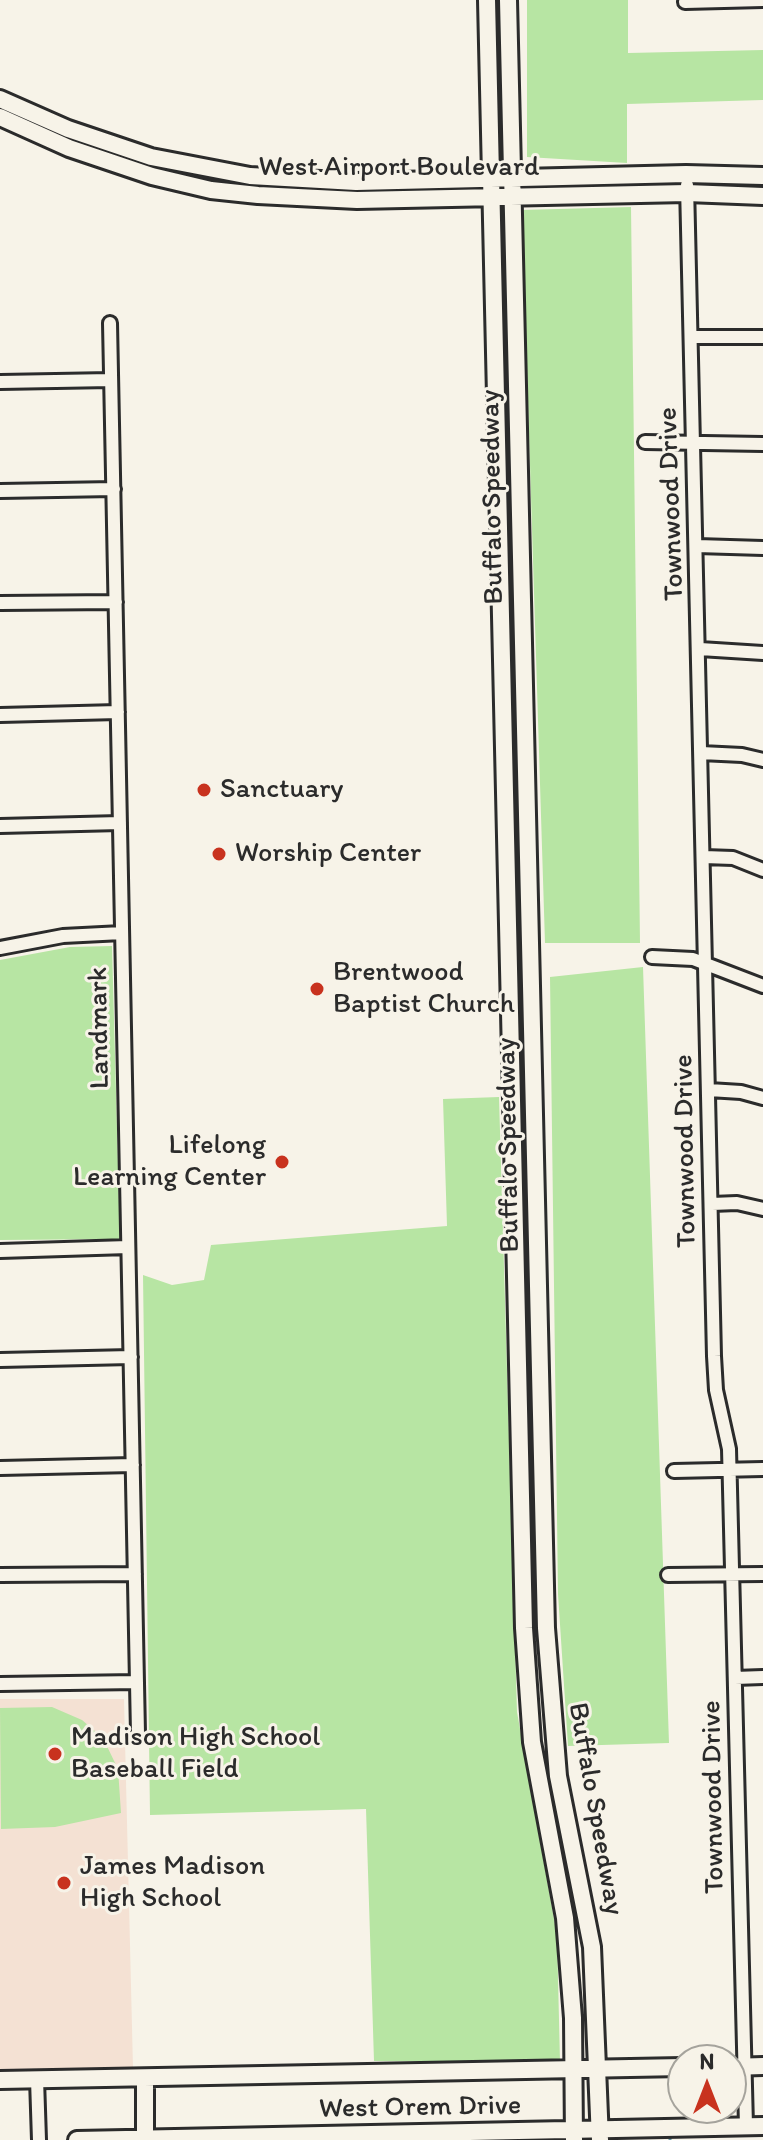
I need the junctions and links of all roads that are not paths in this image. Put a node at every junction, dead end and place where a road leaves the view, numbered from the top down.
1 (487, 0) edge
2 (508, 0) edge
3 (763, 0) edge
4 (685, 2) dead end
5 (0, 99) edge
6 (0, 117) edge
7 (108, 144) junction
8 (110, 162) junction
9 (686, 174) junction
10 (763, 176) edge
11 (512, 177) junction
12 (491, 178) junction
13 (687, 193) junction
14 (491, 196) junction
15 (513, 196) junction
16 (763, 196) edge
17 (110, 323) dead end
18 (691, 337) junction
19 (763, 337) edge
20 (517, 357) junction
21 (495, 358) junction
22 (111, 380) junction
23 (0, 382) edge
24 (695, 441) junction
25 (645, 442) dead end
26 (763, 444) edge
27 (114, 489) junction
28 (0, 491) edge
29 (498, 493) junction
30 (519, 494) junction
31 (697, 546) junction
32 (763, 548) edge
33 (116, 602) junction
34 (0, 603) edge
35 (501, 632) junction
36 (522, 632) junction
37 (700, 649) junction
38 (763, 653) edge
39 (118, 712) junction
40 (0, 715) edge
41 (701, 753) junction
42 (763, 760) edge
43 (504, 769) junction
44 (527, 769) junction
45 (120, 823) junction
46 (0, 826) edge
47 (704, 857) junction
48 (763, 870) edge
49 (508, 904) junction
50 (530, 904) junction
51 (122, 933) junction
52 (0, 948) edge
53 (652, 957) dead end
54 (705, 963) junction
55 (763, 986) edge
56 (511, 1042) junction
57 (533, 1042) junction
58 (709, 1090) junction
59 (763, 1098) edge
60 (514, 1179) junction
61 (536, 1179) junction
62 (712, 1204) junction
63 (763, 1209) edge
64 (128, 1247) junction
65 (0, 1251) edge
66 (539, 1315) junction
67 (517, 1316) junction
68 (131, 1357) junction
69 (0, 1360) edge
70 (542, 1457) junction
71 (519, 1458) junction
72 (133, 1465) junction
73 (0, 1468) edge
74 (763, 1469) edge
75 (730, 1470) junction
76 (674, 1471) dead end
77 (135, 1574) junction
78 (732, 1574) junction
79 (763, 1574) edge
80 (0, 1575) edge
81 (668, 1575) dead end
82 (524, 1628) junction
83 (546, 1628) junction
84 (763, 1677) edge
85 (735, 1678) junction
86 (137, 1682) junction
87 (0, 1684) edge
88 (138, 1733) dead end
89 (558, 1776) junction
90 (538, 1779) junction
91 (587, 1915) junction
92 (565, 1918) junction
93 (738, 2044) edge
94 (667, 2067) edge
95 (573, 2068) junction
96 (599, 2068) junction
97 (37, 2079) junction
98 (145, 2079) junction
99 (0, 2080) edge
100 (746, 2126) joint
101 (763, 2126) edge
102 (574, 2135) edge
103 (599, 2135) edge
104 (145, 2138) edge
105 (39, 2140) edge
106 (77, 2140) edge

1 - 12 main road, Buffalo Speedway
2 - 11 main road, Buffalo Speedway
3 - 4 street
5 - 7 main road, West Airport Boulevard
6 - 8 main road, West Airport Boulevard
7 - 8 main road
7 - 12 main road, West Airport Boulevard
8 - 14 main road, West Airport Boulevard
9 - 10 main road, West Airport Boulevard
9 - 11 main road, West Airport Boulevard
9 - 13 street, Townwood Drive
11 - 12 main road, West Airport Boulevard
11 - 15 main road, Buffalo Speedway
12 - 14 main road, Buffalo Speedway
13 - 15 main road, West Airport Boulevard
13 - 16 main road, West Airport Boulevard
13 - 18 street, Townwood Drive
14 - 15 main road, West Airport Boulevard
14 - 21 main road, Buffalo Speedway
15 - 20 main road, Buffalo Speedway
17 - 22 street, Landmark
18 - 19 street
18 - 24 street, Townwood Drive
20 - 21 main road
20 - 30 main road, Buffalo Speedway
21 - 29 main road, Buffalo Speedway
22 - 23 street
22 - 27 street, Landmark
24 - 25 street
24 - 26 street
24 - 31 street, Townwood Drive
27 - 28 street
27 - 33 street, Landmark
29 - 30 main road
29 - 35 main road, Buffalo Speedway
30 - 36 main road, Buffalo Speedway
31 - 32 street
31 - 37 street, Townwood Drive
33 - 34 street
33 - 39 street, Landmark
35 - 36 main road
35 - 43 main road, Buffalo Speedway
36 - 44 main road, Buffalo Speedway
37 - 38 street
37 - 41 street, Townwood Drive
39 - 40 street
39 - 45 street, Landmark
41 - 42 street
41 - 47 street, Townwood Drive
43 - 44 main road
43 - 49 main road, Buffalo Speedway
44 - 50 main road, Buffalo Speedway
45 - 46 street
45 - 51 street, Landmark
47 - 48 street
47 - 54 street, Townwood Drive
49 - 50 main road
49 - 56 main road, Buffalo Speedway
50 - 57 main road, Buffalo Speedway
51 - 52 street
51 - 64 street, Landmark
53 - 54 street
54 - 55 street
54 - 58 street, Townwood Drive
56 - 57 main road
56 - 60 main road, Buffalo Speedway
57 - 61 main road, Buffalo Speedway
58 - 59 street
58 - 62 street, Townwood Drive
60 - 61 main road
60 - 67 main road, Buffalo Speedway
61 - 66 main road, Buffalo Speedway
62 - 63 street
62 - 75 street, Townwood Drive
64 - 65 street
64 - 68 street, Landmark
66 - 67 main road
66 - 70 main road, Buffalo Speedway
67 - 71 main road, Buffalo Speedway
68 - 69 street
68 - 72 street, Landmark
70 - 71 main road
70 - 83 main road, Buffalo Speedway
71 - 82 main road, Buffalo Speedway
72 - 73 street
72 - 77 street, Landmark
74 - 75 street
75 - 76 street
75 - 78 street, Townwood Drive
77 - 80 street
77 - 86 street, Landmark
78 - 79 street
78 - 81 street
78 - 85 street, Townwood Drive
82 - 83 main road
82 - 90 main road, Buffalo Speedway
83 - 89 main road, Buffalo Speedway
84 - 85 street
85 - 93 street, Townwood Drive
86 - 87 street
86 - 88 street, Landmark
89 - 90 main road
89 - 91 main road, Buffalo Speedway
90 - 92 main road, Buffalo Speedway
91 - 92 main road
91 - 96 main road, Buffalo Speedway
92 - 95 main road, Buffalo Speedway
94 - 96 main road, West Orem Drive
95 - 96 main road, West Orem Drive
95 - 98 main road, West Orem Drive
95 - 102 main road, Buffalo Speedway
96 - 103 main road, Buffalo Speedway
97 - 98 main road, West Orem Drive
97 - 99 main road, West Orem Drive
97 - 105 street
98 - 104 main road
100 - 101 main road, West Orem Drive
100 - 103 main road, West Orem Drive
102 - 103 main road, West Orem Drive
102 - 104 main road, West Orem Drive
104 - 106 main road, West Orem Drive

